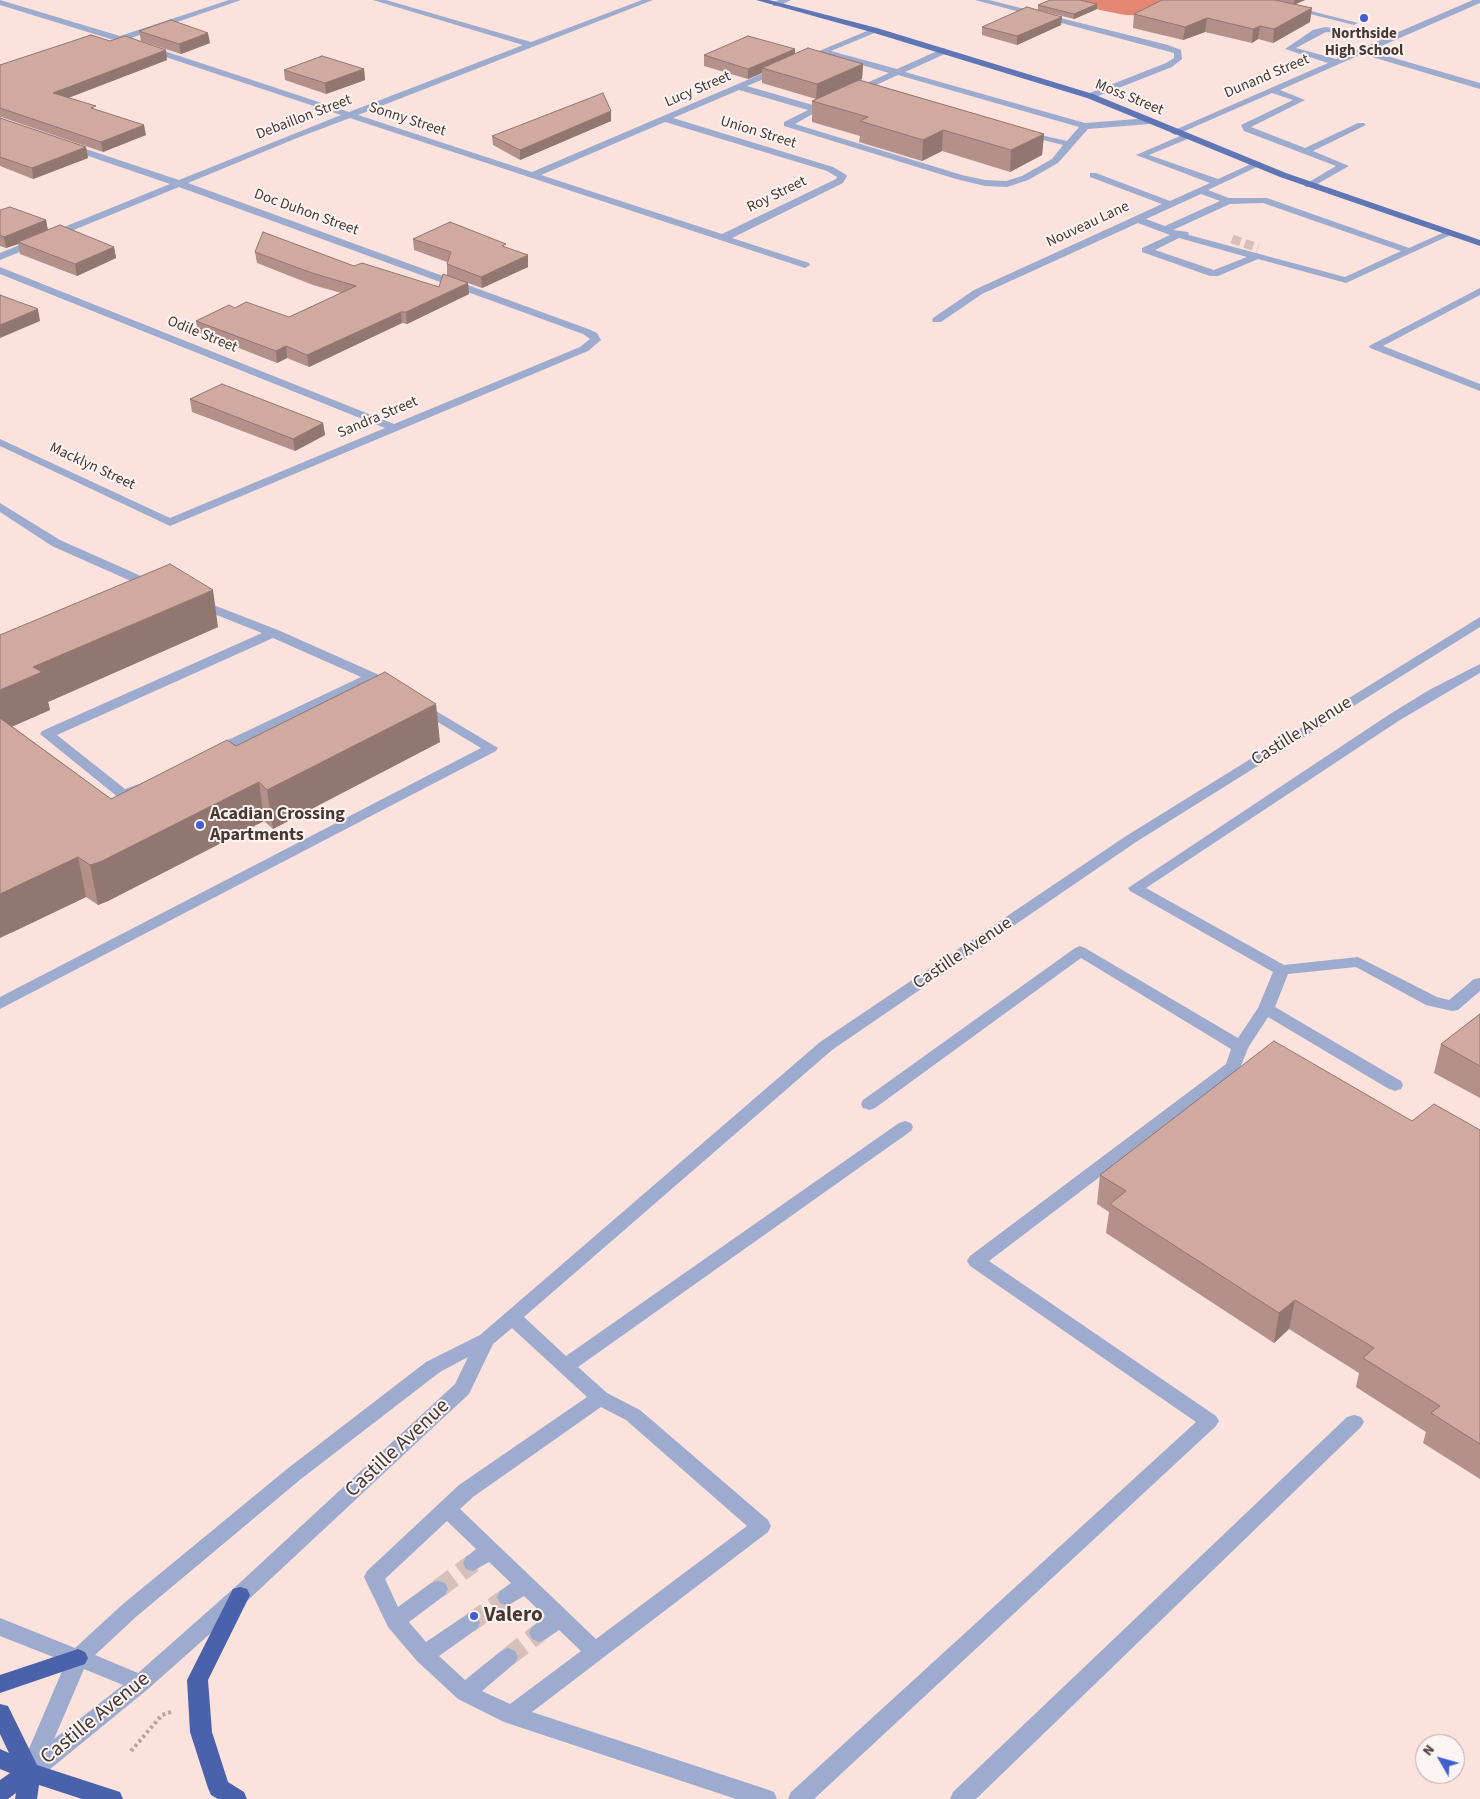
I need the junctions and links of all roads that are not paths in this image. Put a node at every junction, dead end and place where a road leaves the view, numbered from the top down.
1 (238, 0) edge
2 (377, 0) edge
3 (649, 0) edge
4 (760, 0) edge
5 (787, 0) edge
6 (979, 0) edge
7 (1258, 0) edge
8 (1480, 0) edge
9 (776, 4) junction
10 (3, 5) edge
11 (874, 30) junction
12 (1402, 34) junction
13 (120, 39) junction
14 (1390, 39) junction
15 (531, 45) junction
16 (823, 51) junction
17 (944, 52) junction
18 (1361, 52) junction
19 (1336, 62) junction
20 (898, 72) junction
21 (1480, 86) edge
22 (739, 87) junction
23 (862, 88) junction
24 (1271, 90) junction
25 (881, 93) edge
26 (847, 95) edge
27 (1090, 96) junction
28 (832, 102) edge
29 (816, 109) junction
30 (349, 115) junction
31 (665, 119) junction
32 (1148, 121) junction
33 (1361, 125) dead end
34 (1084, 126) junction
35 (1012, 129) edge
36 (1175, 132) junction
37 (1187, 136) junction
38 (56, 142) edge
39 (1068, 144) junction
40 (1306, 151) junction
41 (1256, 164) junction
42 (533, 175) junction
43 (1093, 175) dead end
44 (842, 176) joint
45 (1217, 182) junction
46 (178, 183) junction
47 (1309, 185) junction
48 (1199, 190) junction
49 (1228, 201) junction
50 (1170, 204) junction
51 (1137, 219) junction
52 (1165, 230) junction
53 (1450, 233) junction
54 (1178, 235) junction
55 (723, 238) junction
56 (1232, 239) tunnel mouth
57 (1480, 243) edge
58 (1409, 251) junction
59 (1258, 252) junction
60 (0, 257) edge
61 (805, 265) dead end
62 (0, 270) edge
63 (1480, 291) edge
64 (937, 320) dead end
65 (596, 340) joint
66 (1480, 388) edge
67 (394, 428) junction
68 (0, 442) edge
69 (0, 507) edge
70 (170, 522) joint
71 (153, 586) junction
72 (135, 594) edge
73 (1478, 624) edge
74 (273, 632) junction
75 (1480, 668) edge
76 (372, 677) junction
77 (204, 757) edge
78 (150, 782) edge
79 (1282, 970) junction
80 (1480, 983) edge
81 (0, 1004) edge
82 (1266, 1010) junction
83 (1240, 1048) junction
84 (1395, 1084) dead end
85 (869, 1104) dead end
86 (905, 1127) dead end
87 (512, 1317) junction
88 (486, 1340) junction
89 (565, 1366) junction
90 (600, 1398) junction
91 (1354, 1422) dead end
92 (448, 1509) junction
93 (490, 1550) junction
94 (473, 1563) tunnel mouth
95 (526, 1584) junction
96 (438, 1589) tunnel mouth
97 (240, 1595) junction
98 (507, 1597) tunnel mouth
99 (560, 1617) junction
100 (395, 1621) junction
101 (470, 1624) tunnel mouth
102 (0, 1627) edge
103 (540, 1632) tunnel mouth
104 (596, 1652) junction
105 (424, 1655) junction
106 (508, 1656) tunnel mouth
107 (78, 1658) junction
108 (141, 1683) junction
109 (0, 1684) edge
110 (465, 1693) junction
111 (0, 1713) edge
112 (512, 1715) junction
113 (0, 1760) edge
114 (30, 1772) junction
115 (0, 1792) edge
116 (26, 1799) edge
117 (112, 1799) edge
118 (236, 1799) edge
119 (766, 1799) edge
120 (800, 1799) edge
121 (960, 1799) edge

1 - 13 street
2 - 15 street
3 - 15 street, Debaillon Street
4 - 9 main road, Moss Street
5 - 9 street
6 - 27 street
7 - 12 street
8 - 12 street, Dunand Street
9 - 11 main road, Moss Street
10 - 13 street, Sonny Street
11 - 16 street, Lucy Street
11 - 17 main road, Moss Street
12 - 14 street, Dunand Street
13 - 30 street, Sonny Street
14 - 18 street, Dunand Street
14 - 19 street
15 - 30 street, Debaillon Street
16 - 20 street
16 - 22 street, Lucy Street
17 - 20 street
17 - 27 main road, Moss Street
18 - 19 street, Dunand Street
18 - 21 street
19 - 24 street, Dunand Street
20 - 23 street
20 - 34 street
22 - 29 street
22 - 31 street, Lucy Street
23 - 25 street
23 - 26 street
24 - 36 street, Dunand Street
24 - 40 street
27 - 32 main road, Moss Street
28 - 29 street
29 - 39 street
30 - 42 street, Sonny Street
30 - 46 street, Debaillon Street
31 - 42 street, Lucy Street
31 - 44 street, Union Street
32 - 34 street
32 - 36 main road, Moss Street
33 - 40 street
34 - 39 street
35 - 39 street
36 - 37 main road, Moss Street
37 - 41 main road, Moss Street
37 - 45 street
38 - 46 street, Doc Duhon Street
40 - 47 street
41 - 45 street, Nouveau Lane
41 - 47 main road, Moss Street
42 - 55 street, Sonny Street
43 - 50 street
44 - 55 street, Roy Street
45 - 48 street, Nouveau Lane
46 - 60 street, Debaillon Street
46 - 65 street, Doc Duhon Street
47 - 53 main road, Moss Street
48 - 49 street
48 - 50 street, Nouveau Lane
49 - 52 street
49 - 58 street
50 - 51 street, Nouveau Lane
51 - 52 street
51 - 64 street, Nouveau Lane
52 - 54 street
53 - 57 main road, Moss Street
53 - 58 street
54 - 56 street
54 - 59 street
54 - 59 street
55 - 61 street, Sonny Street
58 - 59 street
62 - 67 street, Odile Street
63 - 66 street
65 - 67 street, Sandra Street
67 - 70 street, Sandra Street
68 - 70 street, Macklyn Street
69 - 71 street
71 - 72 street
71 - 74 street
73 - 87 street, Castille Avenue
74 - 76 street
74 - 78 street
75 - 79 street
76 - 77 street
76 - 81 street
79 - 80 street
79 - 82 street
82 - 83 street
82 - 84 street
83 - 85 street
83 - 120 street
86 - 89 street
87 - 88 street, Castille Avenue
87 - 89 street
88 - 97 street, Castille Avenue
88 - 107 street, Castille Avenue
89 - 90 street
90 - 92 street
90 - 104 street
91 - 121 street
92 - 93 street
92 - 100 street
93 - 94 street
93 - 95 street
95 - 98 street
95 - 99 street
96 - 100 street
97 - 108 street, Castille Avenue
97 - 118 highway
99 - 103 street
99 - 104 street
100 - 105 street
101 - 105 street
102 - 107 street
104 - 112 street
105 - 110 street
106 - 110 street
107 - 108 street
107 - 109 highway
107 - 114 street, Castille Avenue
108 - 114 street, Castille Avenue
110 - 112 street
111 - 114 highway
112 - 119 street
113 - 114 highway
114 - 115 highway
114 - 116 highway
114 - 117 highway

